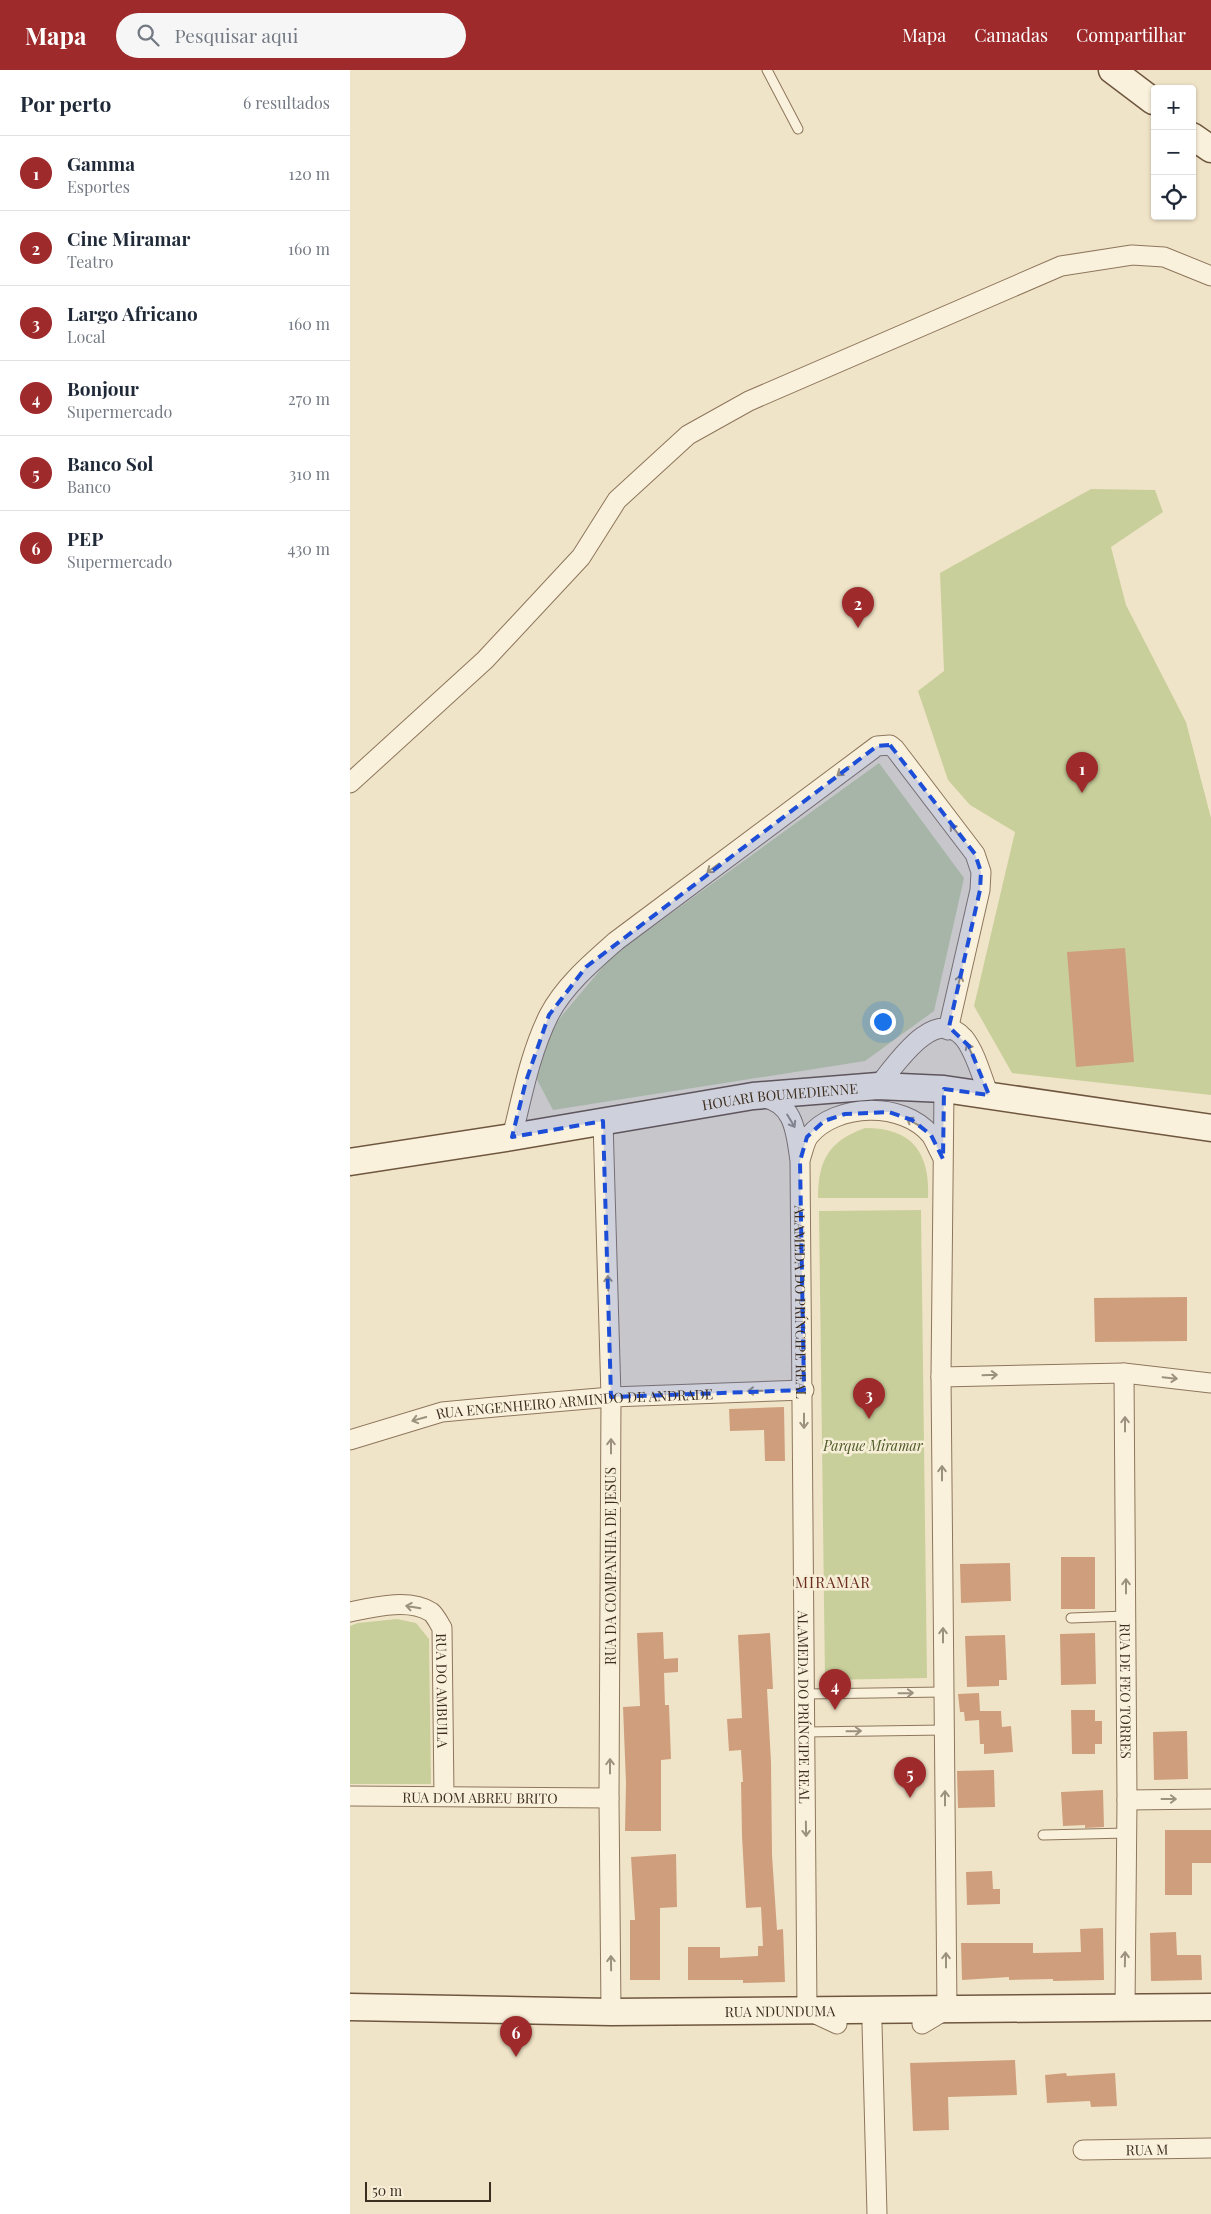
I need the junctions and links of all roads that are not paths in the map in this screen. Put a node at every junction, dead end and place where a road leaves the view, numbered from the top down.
1 (767, 70) edge
2 (1112, 70) edge
3 (1133, 70) edge
4 (1151, 97) edge
5 (1151, 100) edge
6 (798, 130) dead end
7 (1196, 139) edge
8 (1211, 149) edge
9 (1211, 276) edge
10 (350, 783) edge
11 (948, 1030) junction
12 (878, 1086) junction
13 (944, 1089) junction
14 (989, 1095) junction
15 (753, 1096) junction
16 (604, 1121) junction
17 (1211, 1128) edge
18 (512, 1137) junction
19 (943, 1159) junction
20 (800, 1161) junction
21 (350, 1162) edge
22 (1124, 1374) junction
23 (941, 1377) junction
24 (1211, 1383) edge
25 (804, 1390) junction
26 (611, 1397) junction
27 (350, 1440) edge
28 (350, 1612) edge
29 (1126, 1616) junction
30 (1071, 1618) dead end
31 (943, 1692) junction
32 (805, 1694) junction
33 (944, 1730) junction
34 (805, 1732) junction
35 (350, 1796) edge
36 (444, 1796) junction
37 (609, 1798) junction
38 (1211, 1799) edge
39 (1127, 1800) junction
40 (1127, 1833) junction
41 (1043, 1835) dead end
42 (350, 2007) edge
43 (1211, 2007) edge
44 (1125, 2008) junction
45 (947, 2009) junction
46 (808, 2010) junction
47 (611, 2012) junction
48 (1211, 2023) edge
49 (350, 2024) edge
50 (837, 2024) junction
51 (872, 2024) junction
52 (922, 2024) junction
53 (1211, 2148) edge
54 (1083, 2150) dead end
55 (878, 2214) edge

1 - 6 lane
2 - 5 main road
3 - 4 main road
7 - 8 main road
9 - 10 street
11 - 12 street
14 -> 11 street
11 -> 18 street
12 - 13 main road, HOUARI BOUMEDIENNE
12 - 15 main road, HOUARI BOUMEDIENNE
13 - 14 main road, HOUARI BOUMEDIENNE
13 - 19 street, ALAMEDA DO PRÍNCIPE REAL
14 - 17 main road, HOUARI BOUMEDIENNE
15 - 16 main road, HOUARI BOUMEDIENNE
15 -> 20 street, ALAMEDA DO PRÍNCIPE REAL
16 - 18 main road, HOUARI BOUMEDIENNE
26 -> 16 street, RUA DA COMPANHIA DE JESUS
18 - 21 main road, HOUARI BOUMEDIENNE
19 -> 20 street, ALAMEDA DO PRÍNCIPE REAL
19 - 23 street, ALAMEDA DO PRÍNCIPE REAL
20 - 25 street, ALAMEDA DO PRÍNCIPE REAL
23 -> 22 street
22 -> 24 street
29 -> 22 street, RUA DE FEO TORRES
31 -> 23 street, ALAMEDA DO PRÍNCIPE REAL
25 -> 26 street, RUA ENGENHEIRO ARMINDO DE ANDRADE
25 -> 32 street, ALAMEDA DO PRÍNCIPE REAL
26 -> 27 street, RUA ENGENHEIRO ARMINDO DE ANDRADE
37 -> 26 street, RUA DA COMPANHIA DE JESUS
36 -> 28 street, RUA DO AMBUILA
29 - 30 lane
29 - 39 street, RUA DE FEO TORRES
32 -> 31 lane
31 - 33 street, ALAMEDA DO PRÍNCIPE REAL
32 - 34 street, ALAMEDA DO PRÍNCIPE REAL
34 -> 33 lane
45 -> 33 street, ALAMEDA DO PRÍNCIPE REAL
34 -> 46 street, ALAMEDA DO PRÍNCIPE REAL
35 - 36 street, RUA DOM ABREU BRITO
36 - 37 street, RUA DOM ABREU BRITO
47 -> 37 street, RUA DA COMPANHIA DE JESUS
39 -> 38 street
39 - 40 street, RUA DE FEO TORRES
40 - 41 lane
44 -> 40 street, RUA DE FEO TORRES
42 - 47 main road, RUA NDUNDUMA
43 - 44 main road, RUA NDUNDUMA
44 - 45 main road, RUA NDUNDUMA
45 - 46 main road, RUA NDUNDUMA
45 - 52 street
46 - 47 main road, RUA NDUNDUMA
46 - 50 street
48 - 52 main road, RUA NDUNDUMA
49 - 50 main road, RUA NDUNDUMA
50 - 51 main road, RUA NDUNDUMA
51 - 52 main road, RUA NDUNDUMA
51 - 55 street
53 - 54 street, RUA M

